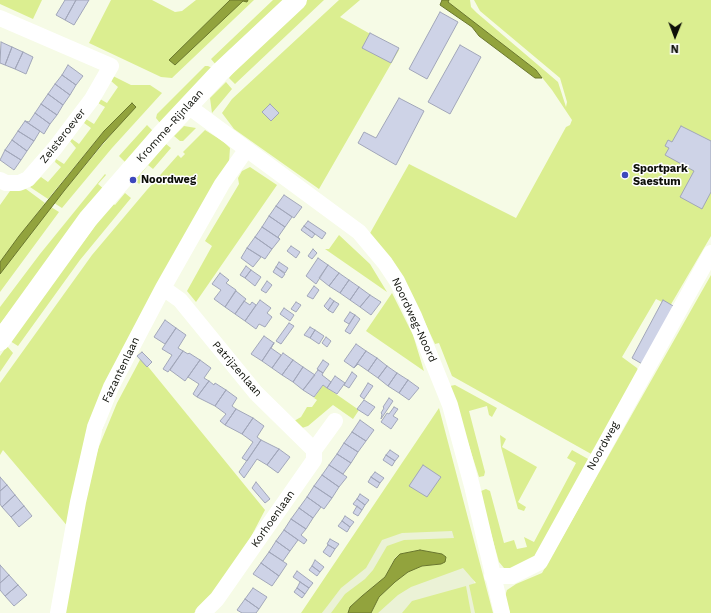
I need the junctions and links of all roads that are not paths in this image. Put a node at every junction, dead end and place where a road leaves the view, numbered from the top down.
1 (297, 0) edge
2 (0, 18) edge
3 (188, 106) junction
4 (246, 150) junction
5 (0, 180) edge
6 (711, 253) edge
7 (163, 288) junction
8 (0, 341) edge
9 (335, 421) dead end
10 (314, 450) junction
11 (492, 576) junction
12 (58, 613) edge
13 (203, 613) edge
14 (502, 613) edge

1 - 3 street, Kromme-Rijnlaan
2 - 5 street, Zeisteroever
3 - 4 street, Noordweg-Noord
3 - 8 street, Kromme-Rijnlaan
4 - 7 street, Fazantenlaan
4 - 11 street, Noordweg-Noord
6 - 11 street, Noordweg
7 - 10 street, Patrijzenlaan
7 - 12 street, Fazantenlaan
9 - 10 street, Korhoenlaan
10 - 13 street, Korhoenlaan
11 - 14 street

